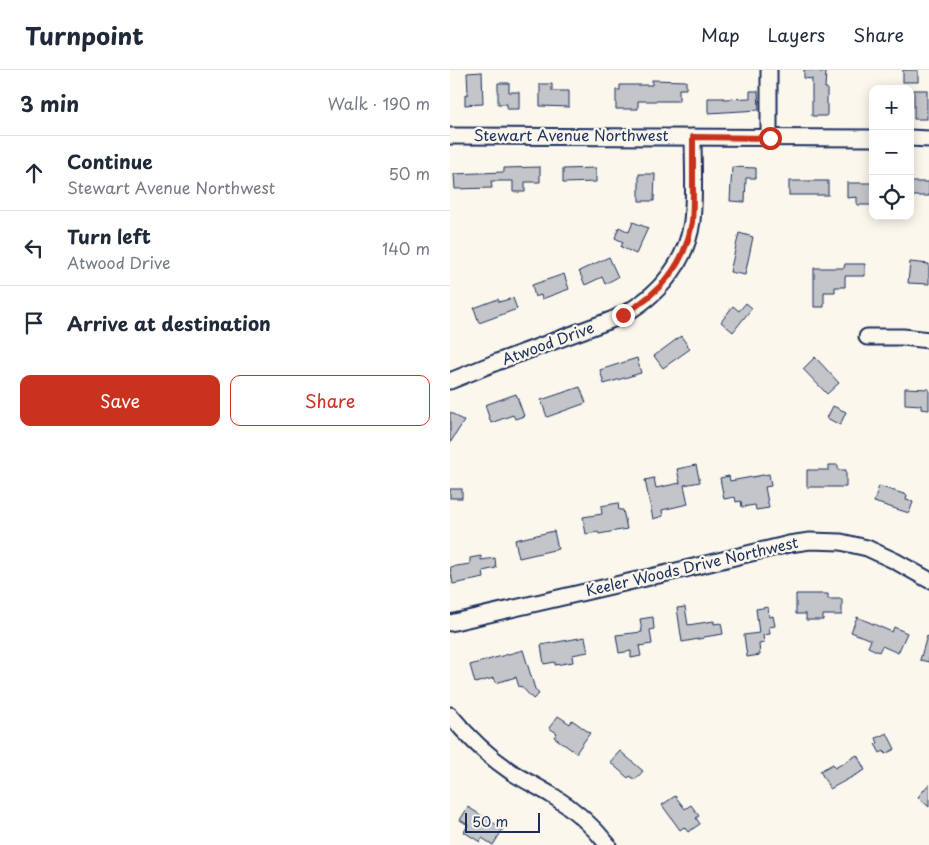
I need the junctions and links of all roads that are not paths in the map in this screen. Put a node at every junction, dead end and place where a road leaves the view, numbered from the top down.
1 (769, 70) edge
2 (450, 136) edge
3 (693, 137) junction
4 (770, 138) junction
5 (869, 138) edge
6 (914, 138) edge
7 (929, 139) edge
8 (867, 337) dead end
9 (929, 340) edge
10 (450, 381) edge
11 (929, 580) edge
12 (450, 623) edge
13 (450, 715) edge
14 (608, 845) edge

1 - 4 street
2 - 3 street, Stewart Avenue Northwest
3 - 4 street, Stewart Avenue Northwest
3 - 10 street, Atwood Drive
4 - 5 street, Stewart Avenue Northwest
6 - 7 street
8 - 9 street
11 - 12 street, Keeler Woods Drive Northwest
13 - 14 street

